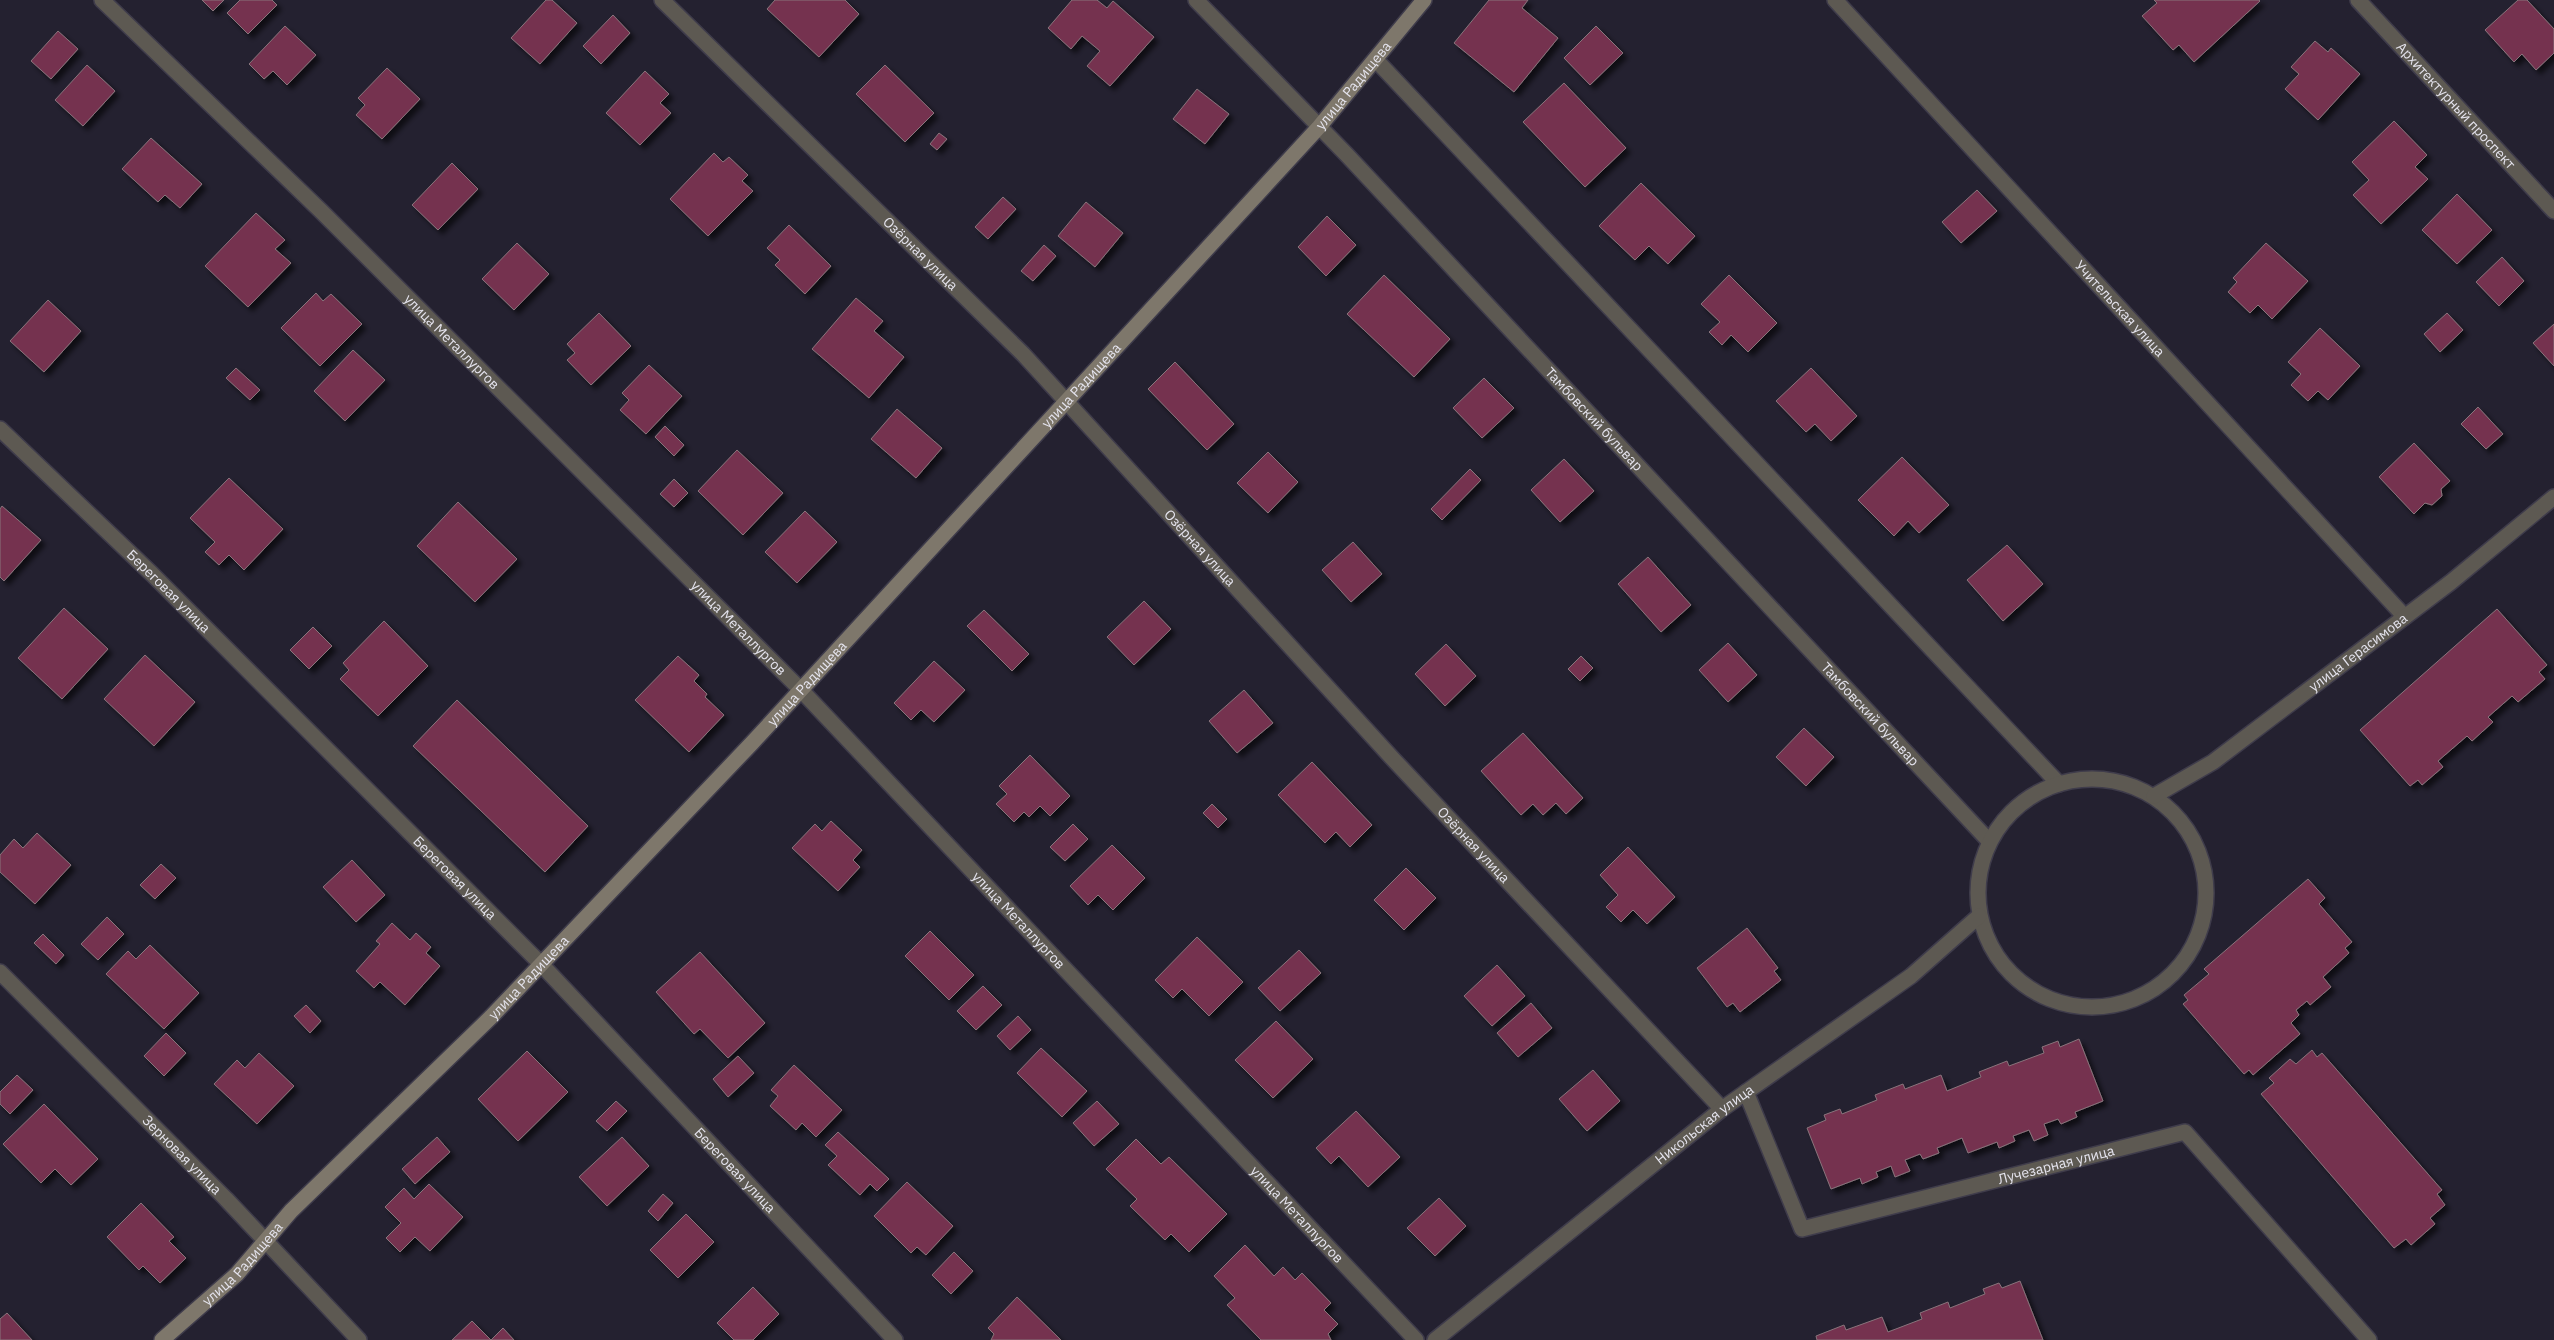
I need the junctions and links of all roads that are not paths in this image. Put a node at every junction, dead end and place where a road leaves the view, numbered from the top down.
1 (102, 0) edge
2 (662, 0) edge
3 (1196, 0) edge
4 (1424, 0) edge
5 (1835, 0) edge
6 (2358, 0) edge
7 (1376, 60) junction
8 (1319, 127) junction
9 (2554, 210) edge
10 (1066, 400) junction
11 (0, 429) edge
12 (2554, 497) edge
13 (2406, 617) junction
14 (800, 690) junction
15 (2059, 784) junction
16 (2154, 796) junction
17 (1989, 841) junction
18 (1979, 916) junction
19 (540, 963) junction
20 (0, 972) edge
21 (1746, 1092) junction
22 (1722, 1109) junction
23 (265, 1240) junction
24 (162, 1340) edge
25 (359, 1340) edge
26 (895, 1340) edge
27 (1416, 1340) edge
28 (1435, 1340) edge
29 (2369, 1340) edge

1 - 14 street, улица Металлургов
2 - 10 street, Озёрная улица
3 - 8 street, Тамбовский бульвар
4 - 7 street, улица Радищева
5 - 13 street, Учительская улица
6 - 9 street, Архитектурный проспект
7 - 8 street, улица Радищева
7 - 15 street
8 - 10 street, улица Радищева
8 - 17 street, Тамбовский бульвар
10 - 14 street, улица Радищева
10 - 22 street, Озёрная улица
11 - 19 street, Береговая улица
12 - 13 street, улица Герасимова
13 - 16 street, улица Герасимова
14 - 19 street, улица Радищева
14 - 27 street, улица Металлургов
15 - 16 street
15 - 17 street
16 - 18 street
17 - 18 street
18 - 21 street, Никольская улица
19 - 23 street, улица Радищева
19 - 26 street, Береговая улица
20 - 23 street, Зерновая улица
21 - 22 street, Никольская улица
21 - 29 street, Лучезарная улица
22 - 28 street, Никольская улица
23 - 24 street, улица Радищева
23 - 25 street, Зерновая улица

